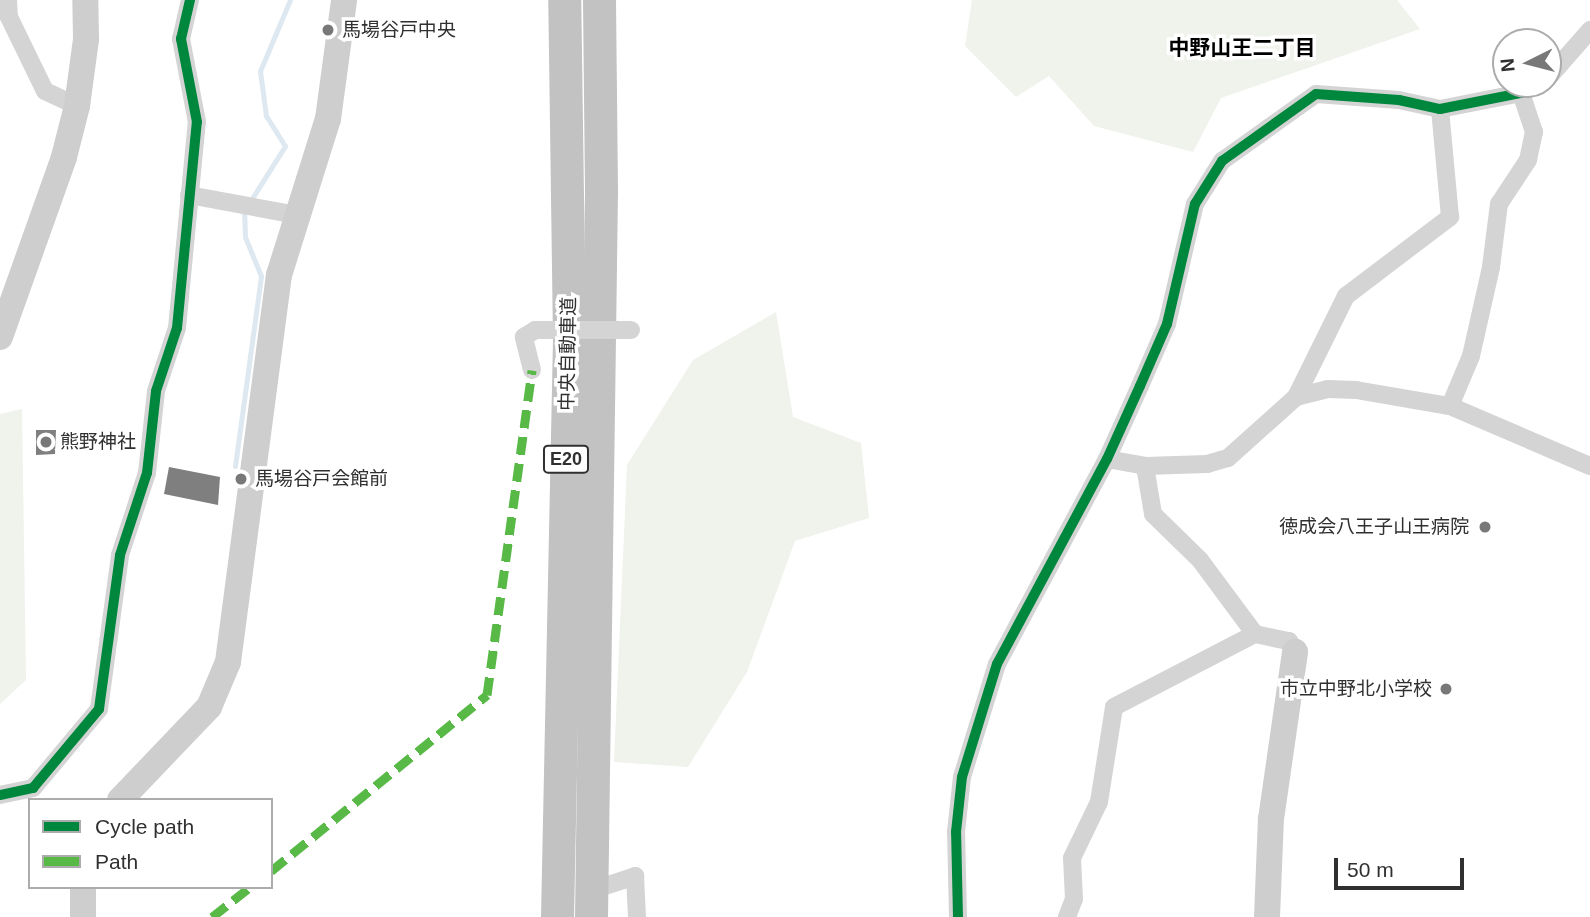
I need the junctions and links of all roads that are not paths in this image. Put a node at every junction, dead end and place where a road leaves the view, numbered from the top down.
1 (8, 0) edge
2 (85, 0) edge
3 (190, 0) edge
4 (344, 0) edge
5 (564, 0) edge
6 (599, 0) edge
7 (1590, 30) edge
8 (1562, 62) edge
9 (1496, 98) edge
10 (1523, 98) edge
11 (77, 106) junction
12 (1440, 109) junction
13 (189, 195) junction
14 (297, 215) junction
15 (4, 310) edge
16 (631, 330) dead end
17 (0, 337) edge
18 (532, 370) dead end
19 (1296, 397) junction
20 (1450, 406) junction
21 (1107, 458) junction
22 (1145, 466) junction
23 (1590, 466) edge
24 (1255, 634) junction
25 (1295, 652) joint
26 (0, 795) edge
27 (122, 798) edge
28 (605, 886) dead end
29 (83, 889) edge
30 (83, 917) edge
31 (557, 917) edge
32 (592, 917) edge
33 (638, 917) edge
34 (958, 917) edge
35 (1068, 917) edge
36 (1267, 917) edge

1 - 11 street
2 - 11 street
3 - 13 street
4 - 14 street
5 - 31 highway, 中央自動車道 / E20
6 - 32 highway, 中央自動車道 / E20
7 - 8 street
9 - 12 street
10 - 20 street
11 - 15 street
12 - 19 street
12 - 21 street
13 - 14 street
13 - 26 street
14 - 27 street
15 - 17 street
16 - 18 street, bridge
19 - 20 street
19 - 22 street
20 - 23 street
21 - 22 street
21 - 34 street
22 - 24 street
24 - 25 street
24 - 35 street
25 - 36 street
28 - 33 street
29 - 30 street

